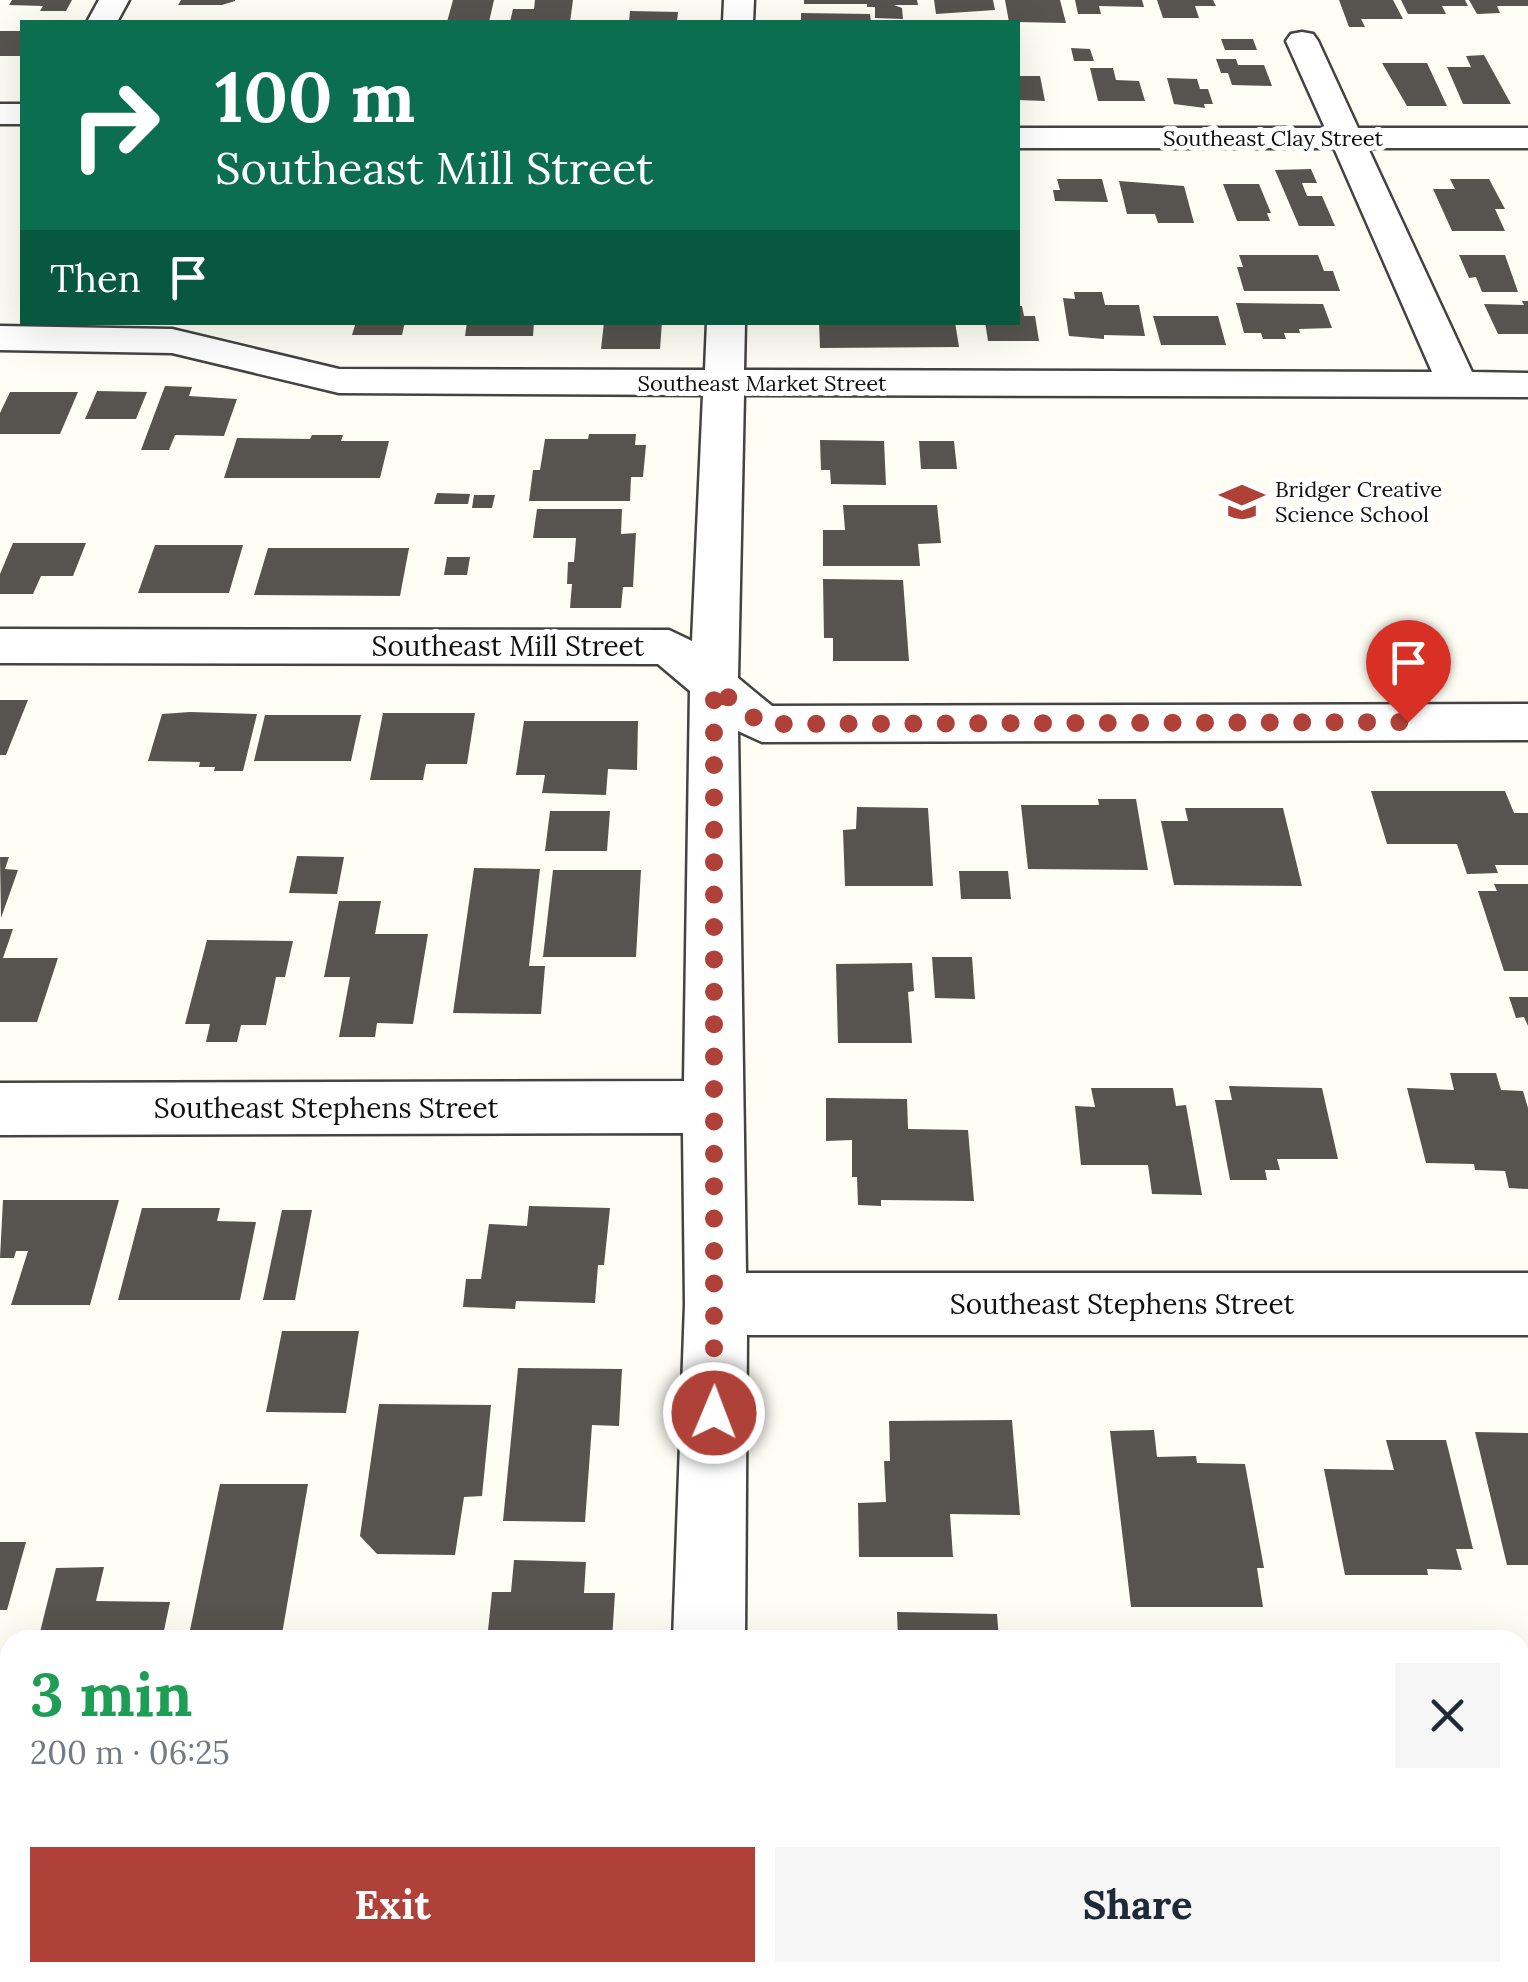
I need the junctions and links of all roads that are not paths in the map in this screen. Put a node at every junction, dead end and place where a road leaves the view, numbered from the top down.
1 (1302, 41) dead end
2 (1020, 138) edge
3 (1343, 138) junction
4 (1528, 138) edge
5 (726, 325) edge
6 (0, 338) edge
7 (724, 382) junction
8 (1458, 385) junction
9 (1528, 385) edge
10 (0, 646) edge
11 (714, 686) junction
12 (1528, 722) edge
13 (712, 1107) junction
14 (0, 1109) edge
15 (716, 1304) junction
16 (1528, 1304) edge
17 (709, 1630) edge

1 - 3 street
2 - 3 street, Southeast Clay Street
3 - 4 street, Southeast Clay Street
3 - 8 street
5 - 7 street
6 - 7 street, Southeast Market Street
7 - 8 street, Southeast Market Street
7 - 11 street
8 - 9 street, Southeast Market Street
10 - 11 street, Southeast Mill Street
11 - 12 street, Southeast Mill Street
11 - 13 street
13 - 14 street, Southeast Stephens Street
13 - 15 street
15 - 16 street, Southeast Stephens Street
15 - 17 street

